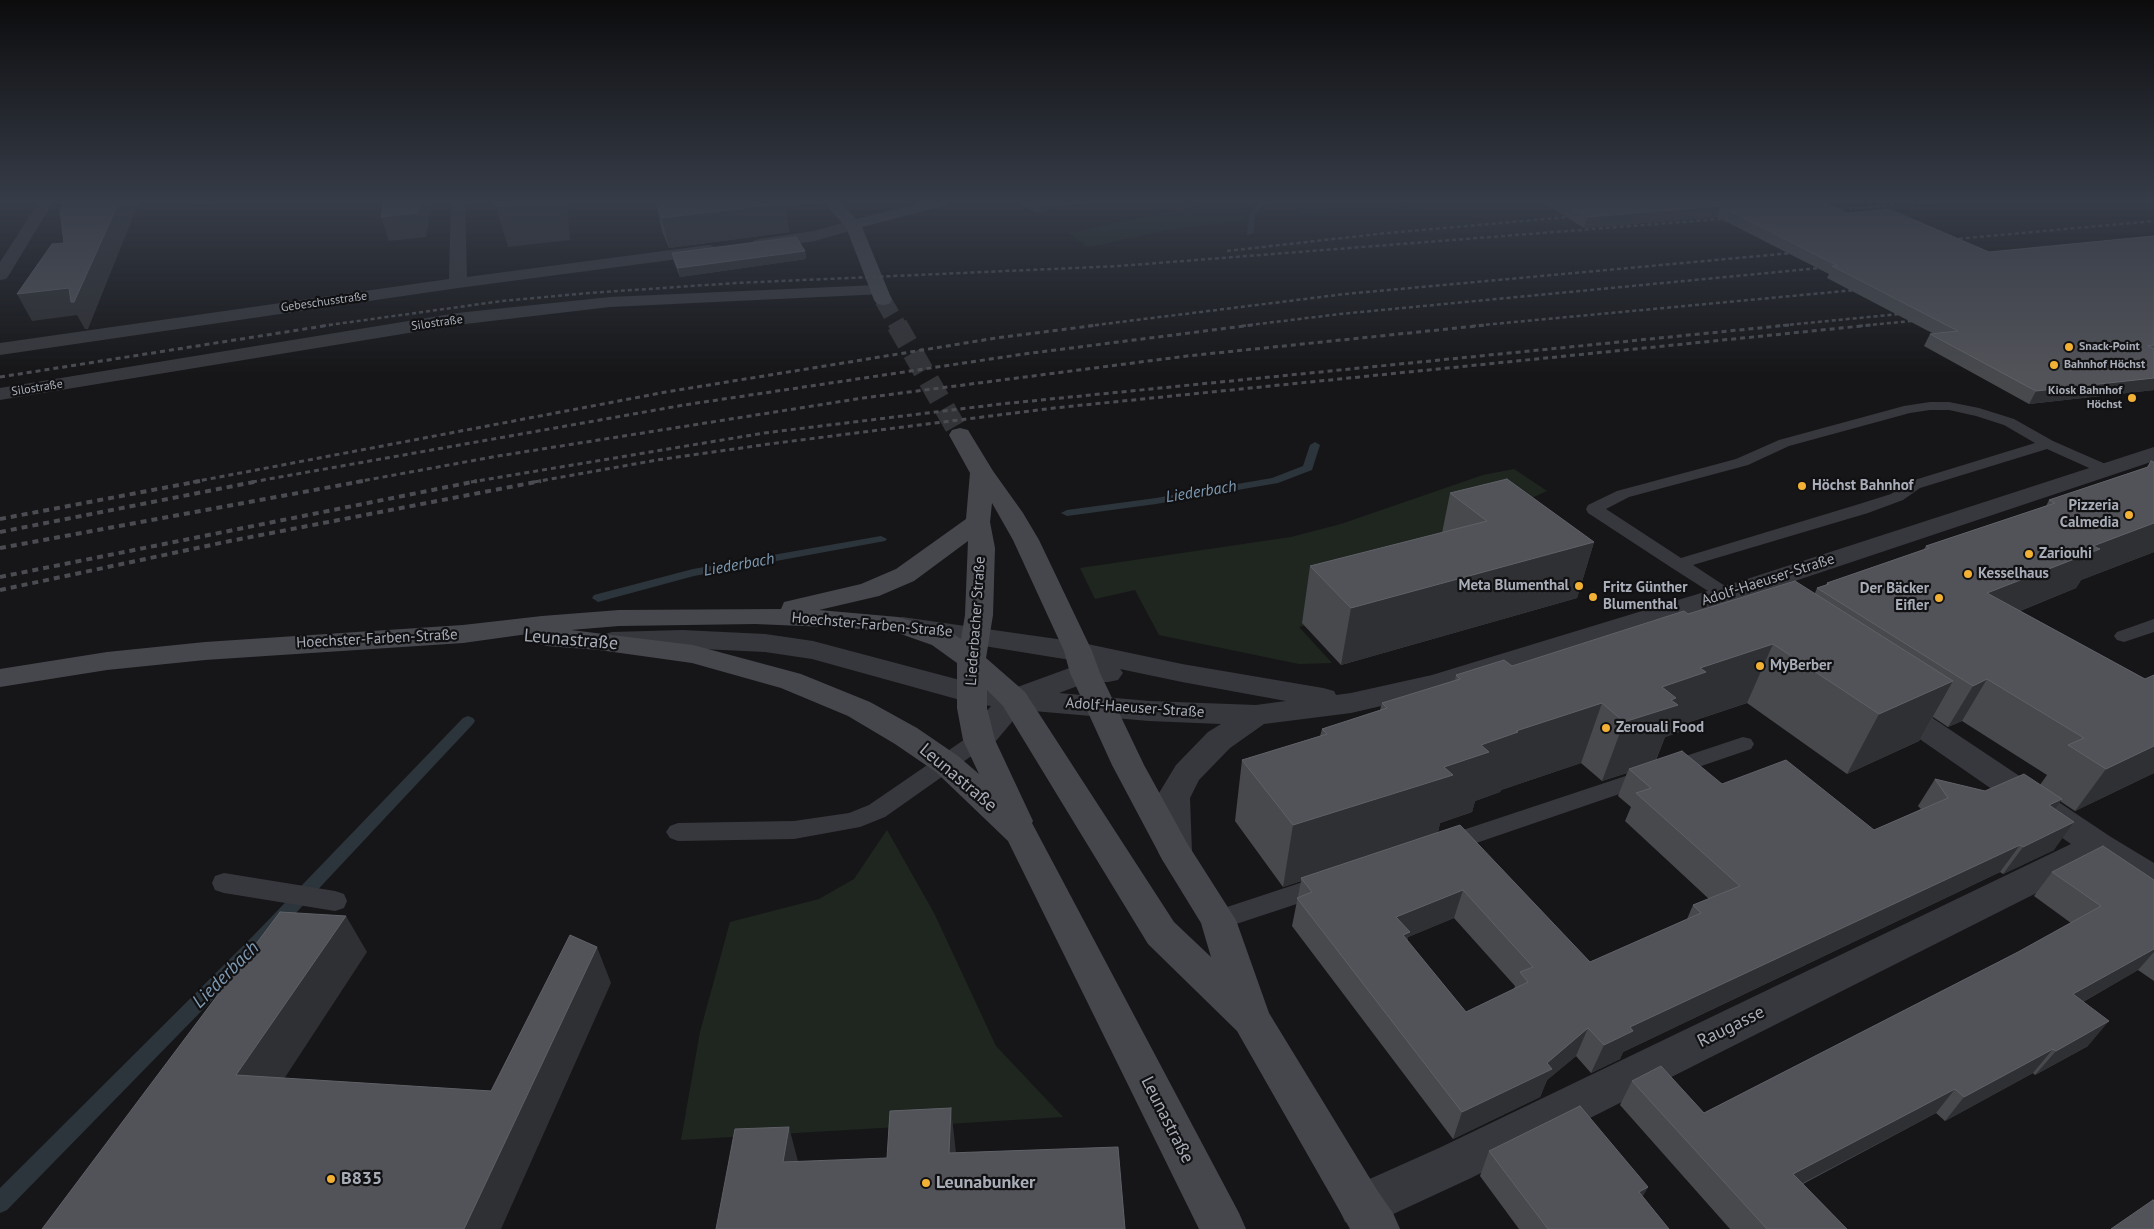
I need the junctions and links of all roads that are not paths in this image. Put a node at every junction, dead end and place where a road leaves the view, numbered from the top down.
1 (10, 259) edge
2 (458, 259) edge
3 (640, 259) edge
4 (866, 259) edge
5 (0, 275) edge
6 (458, 283) junction
7 (880, 295) joint
8 (0, 348) edge
9 (0, 394) edge
10 (960, 435) tunnel mouth
11 (2048, 444) junction
12 (2154, 454) edge
13 (2104, 469) junction
14 (982, 473) junction
15 (2130, 482) edge
16 (978, 522) junction
17 (1678, 564) junction
18 (1725, 594) junction
19 (1754, 612) edge
20 (755, 616) junction
21 (2154, 625) edge
22 (463, 634) junction
23 (2124, 636) dead end
24 (599, 641) junction
25 (974, 648) junction
26 (1081, 662) junction
27 (0, 678) edge
28 (971, 693) junction
29 (1876, 694) edge
30 (1014, 699) junction
31 (1351, 703) junction
32 (1100, 706) junction
33 (1256, 715) junction
34 (979, 740) junction
35 (1743, 744) dead end
36 (947, 764) junction
37 (678, 832) dead end
38 (1021, 833) junction
39 (2099, 846) junction
40 (1175, 852) junction
41 (1423, 852) edge
42 (1338, 880) edge
43 (2154, 880) edge
44 (224, 883) dead end
45 (335, 901) dead end
46 (1218, 920) junction
47 (1251, 1019) junction
48 (1369, 1217) edge
49 (1223, 1229) edge

1 - 5 street
2 - 6 street
3 - 6 street, Gebeschusstraße
4 - 7 main road
6 - 8 street, Gebeschusstraße
7 - 9 street, Silostraße
10 - 14 main road
11 - 13 lane
11 - 17 lane
11 - 17 lane
12 - 13 street, Adolf-Haeuser-Straße
13 - 15 street
13 - 18 street, Adolf-Haeuser-Straße
14 - 16 main road, Liederbacher Straße
14 - 26 main road
16 - 20 main road, Hoechster-Farben-Straße
16 - 25 main road, Liederbacher Straße
17 - 18 lane
18 - 19 street
18 - 31 street, Adolf-Haeuser-Straße
20 - 22 main road, Hoechster-Farben-Straße
20 - 25 main road, Hoechster-Farben-Straße
21 - 23 lane
22 - 24 main road, Leunastraße
22 - 27 main road, Hoechster-Farben-Straße
24 - 28 street, Hoechster-Farben-Straße
24 - 36 main road, Leunastraße
25 - 26 street
25 - 28 main road, Liederbacher Straße
25 - 30 main road
26 - 30 street, Adolf-Haeuser-Straße
26 - 31 street, Adolf-Haeuser-Straße
26 - 32 main road
28 - 30 street, Adolf-Haeuser-Straße
28 - 34 main road, Liederbacher Straße
29 - 39 street
30 - 32 street, Adolf-Haeuser-Straße
30 - 34 street
30 - 47 main road
31 - 33 street, Adolf-Haeuser-Straße
32 - 33 street, Adolf-Haeuser-Straße
32 - 40 main road
33 - 40 street, Adolf-Haeuser-Straße
34 - 36 lane
34 - 38 main road, Liederbacher Straße
35 - 41 lane
36 - 37 lane
36 - 38 main road, Leunastraße
38 - 49 main road, Leunastraße
39 - 43 street
39 - 48 street, Raugasse
40 - 46 main road
42 - 46 lane
44 - 45 lane
46 - 47 main road
47 - 48 main road

